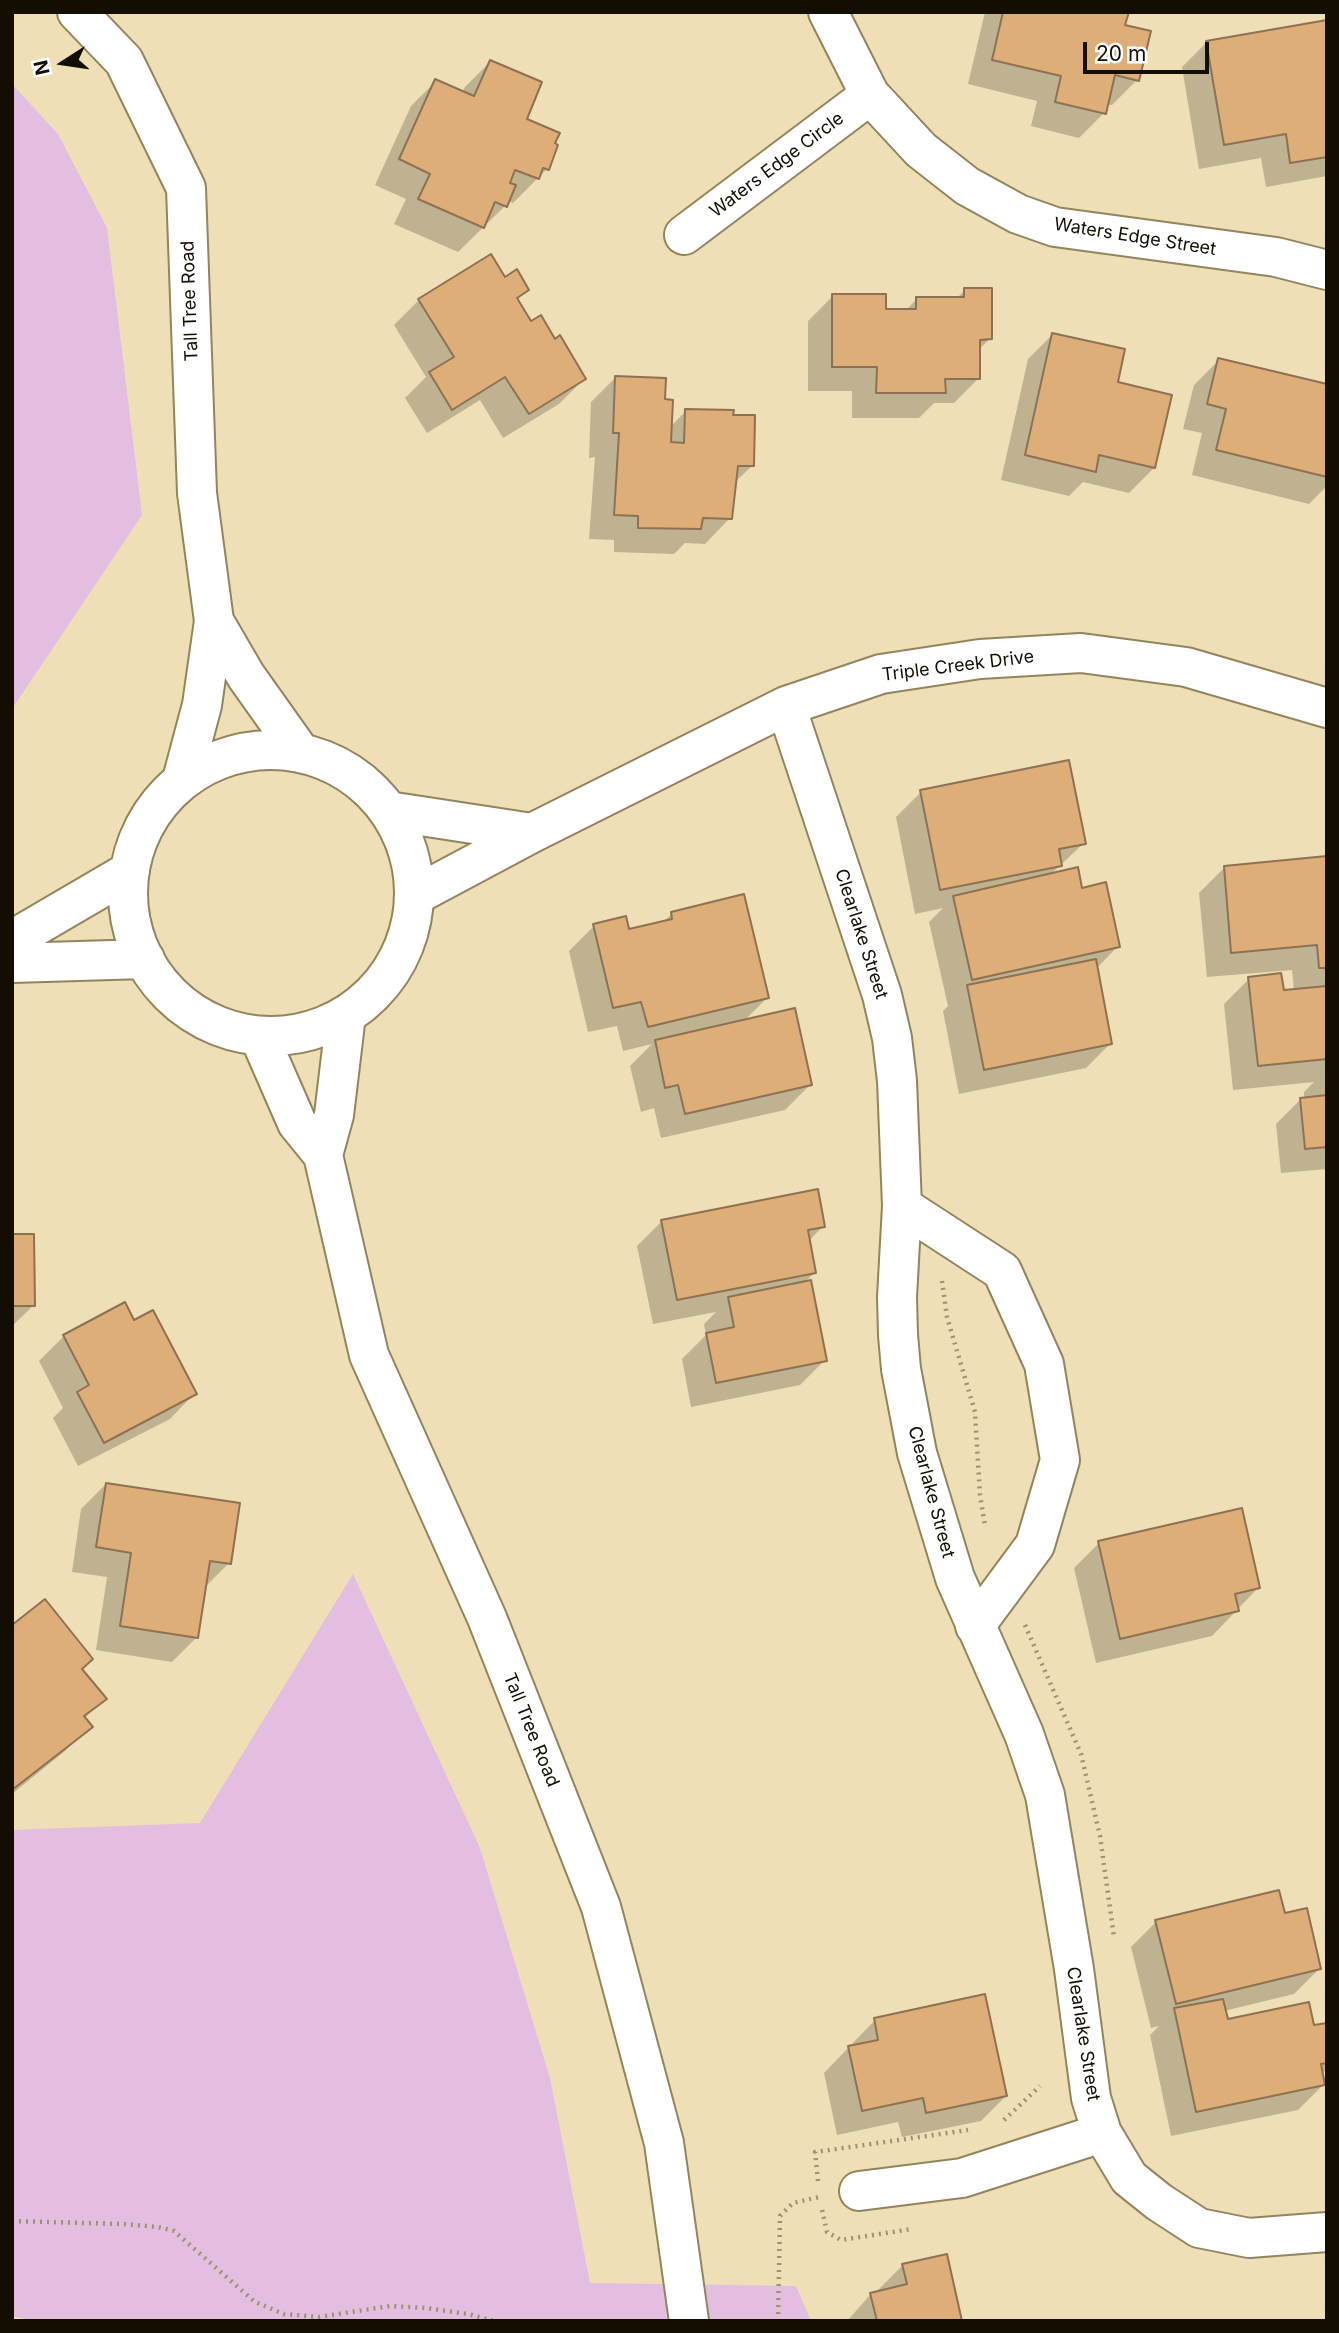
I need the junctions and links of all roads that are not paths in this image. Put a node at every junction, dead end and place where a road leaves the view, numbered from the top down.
1 (77, 12) edge
2 (828, 12) edge
3 (870, 95) junction
4 (684, 235) dead end
5 (1327, 270) edge
6 (214, 621) junction
7 (786, 706) junction
8 (1327, 708) edge
9 (300, 752) junction
10 (182, 780) junction
11 (388, 811) junction
12 (532, 833) junction
13 (130, 872) junction
14 (414, 895) junction
15 (12, 940) edge
16 (145, 959) junction
17 (12, 963) edge
18 (346, 1015) junction
19 (260, 1036) junction
20 (323, 1155) junction
21 (902, 1206) junction
22 (975, 1626) junction
23 (1101, 2133) junction
24 (859, 2191) dead end
25 (1327, 2232) edge
26 (689, 2321) edge

1 - 6 street, Tall Tree Road
2 - 3 street, Waters Edge Street
3 - 4 street, Waters Edge Circle
3 - 5 street, Waters Edge Street
6 - 9 street, Tall Tree Road
6 - 10 street, Tall Tree Road
7 - 8 street, Triple Creek Drive
7 - 12 street, Triple Creek Drive
7 - 21 street, Clearlake Street
9 - 10 street
9 - 11 street
10 - 13 street
11 - 12 street
11 - 14 street
12 - 14 street, Triple Creek Drive
13 - 15 street
13 - 16 street
14 - 18 street
16 - 17 street
16 - 19 street
18 - 19 street
18 - 20 street, Tall Tree Road
19 - 20 street, Tall Tree Road
20 - 26 street, Tall Tree Road
21 - 22 street, Clearlake Street
21 - 22 street
22 - 23 street, Clearlake Street
23 - 24 street
23 - 25 street, Clearlake Street

